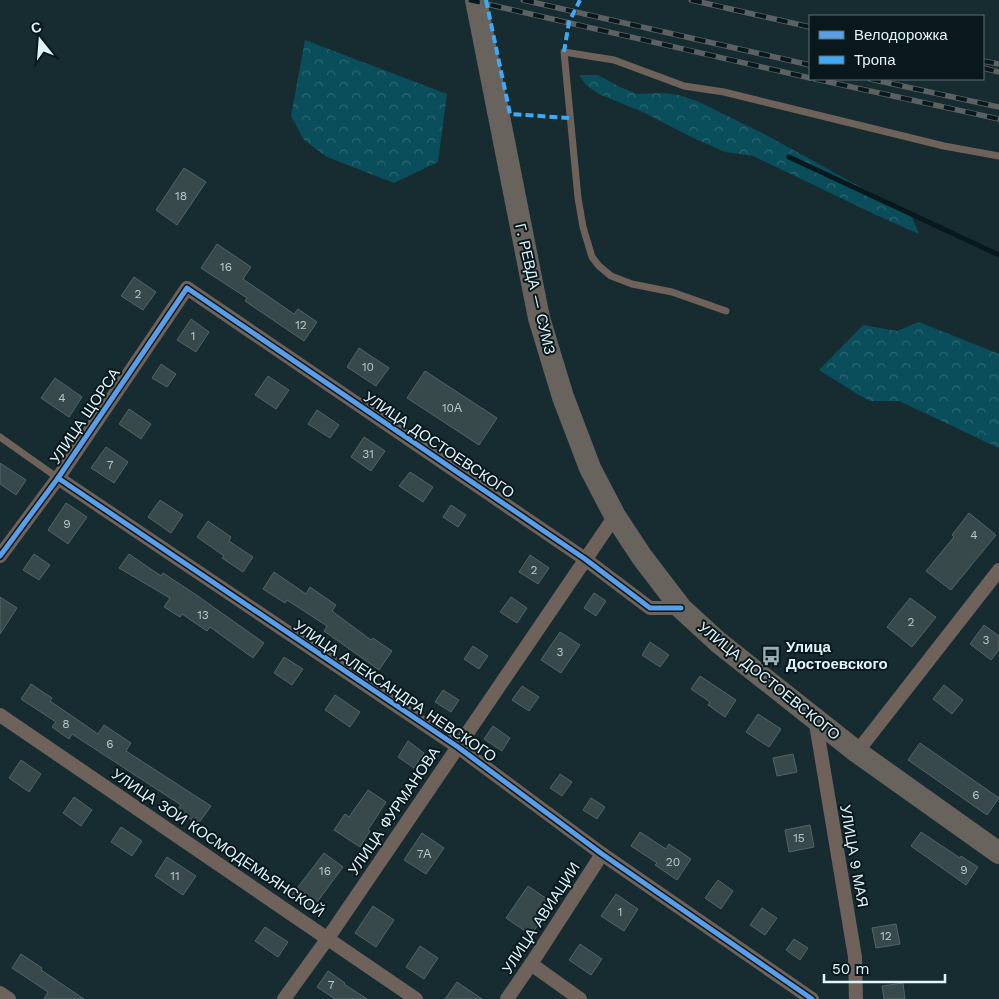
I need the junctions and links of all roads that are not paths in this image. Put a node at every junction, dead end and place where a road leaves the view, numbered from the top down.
1 (476, 0) edge
2 (999, 156) edge
3 (187, 288) joint
4 (726, 311) dead end
5 (0, 438) edge
6 (58, 478) junction
7 (615, 516) junction
8 (0, 556) edge
9 (585, 560) junction
10 (999, 570) edge
11 (681, 608) junction
12 (0, 715) edge
13 (815, 718) junction
14 (458, 747) junction
15 (857, 752) junction
16 (999, 853) edge
17 (602, 854) junction
18 (328, 938) junction
19 (531, 964) junction
20 (0, 993) edge
21 (9, 999) edge
22 (284, 999) edge
23 (416, 999) edge
24 (507, 999) edge
25 (580, 999) edge
26 (812, 999) edge
27 (856, 999) edge

1 - 7 main road, Г. РЕВДА — СУМЗ
2 - 4 lane
3 - 6 street, УЛИЦА ЩОРСА
3 - 9 street, УЛИЦА ДОСТОЕВСКОГО
5 - 6 lane, УЛИЦА АЛЕКСАНДРА НЕВСКОГО
6 - 8 street, УЛИЦА ЩОРСА
6 - 14 street, УЛИЦА АЛЕКСАНДРА НЕВСКОГО
7 - 9 street, УЛИЦА ФУРМАНОВА
7 - 11 main road, Г. РЕВДА — СУМЗ
9 - 11 street, УЛИЦА ДОСТОЕВСКОГО
9 - 14 street, УЛИЦА ФУРМАНОВА
10 - 15 street
11 - 13 main road, УЛИЦА ДОСТОЕВСКОГО
12 - 18 street, УЛИЦА ЗОИ КОСМОДЕМЬЯНСКОЙ
13 - 15 main road, УЛИЦА ДОСТОЕВСКОГО
13 - 27 street, УЛИЦА 9 МАЯ
14 - 17 street, УЛИЦА АЛЕКСАНДРА НЕВСКОГО
14 - 18 street, УЛИЦА ФУРМАНОВА
15 - 16 main road, УЛИЦА ДОСТОЕВСКОГО
17 - 19 street, УЛИЦА АВИАЦИИ
17 - 26 street, УЛИЦА АЛЕКСАНДРА НЕВСКОГО
18 - 22 street, УЛИЦА ФУРМАНОВА
18 - 23 street, УЛИЦА ЗОИ КОСМОДЕМЬЯНСКОЙ
19 - 24 street, УЛИЦА АВИАЦИИ
19 - 25 street
20 - 21 street

